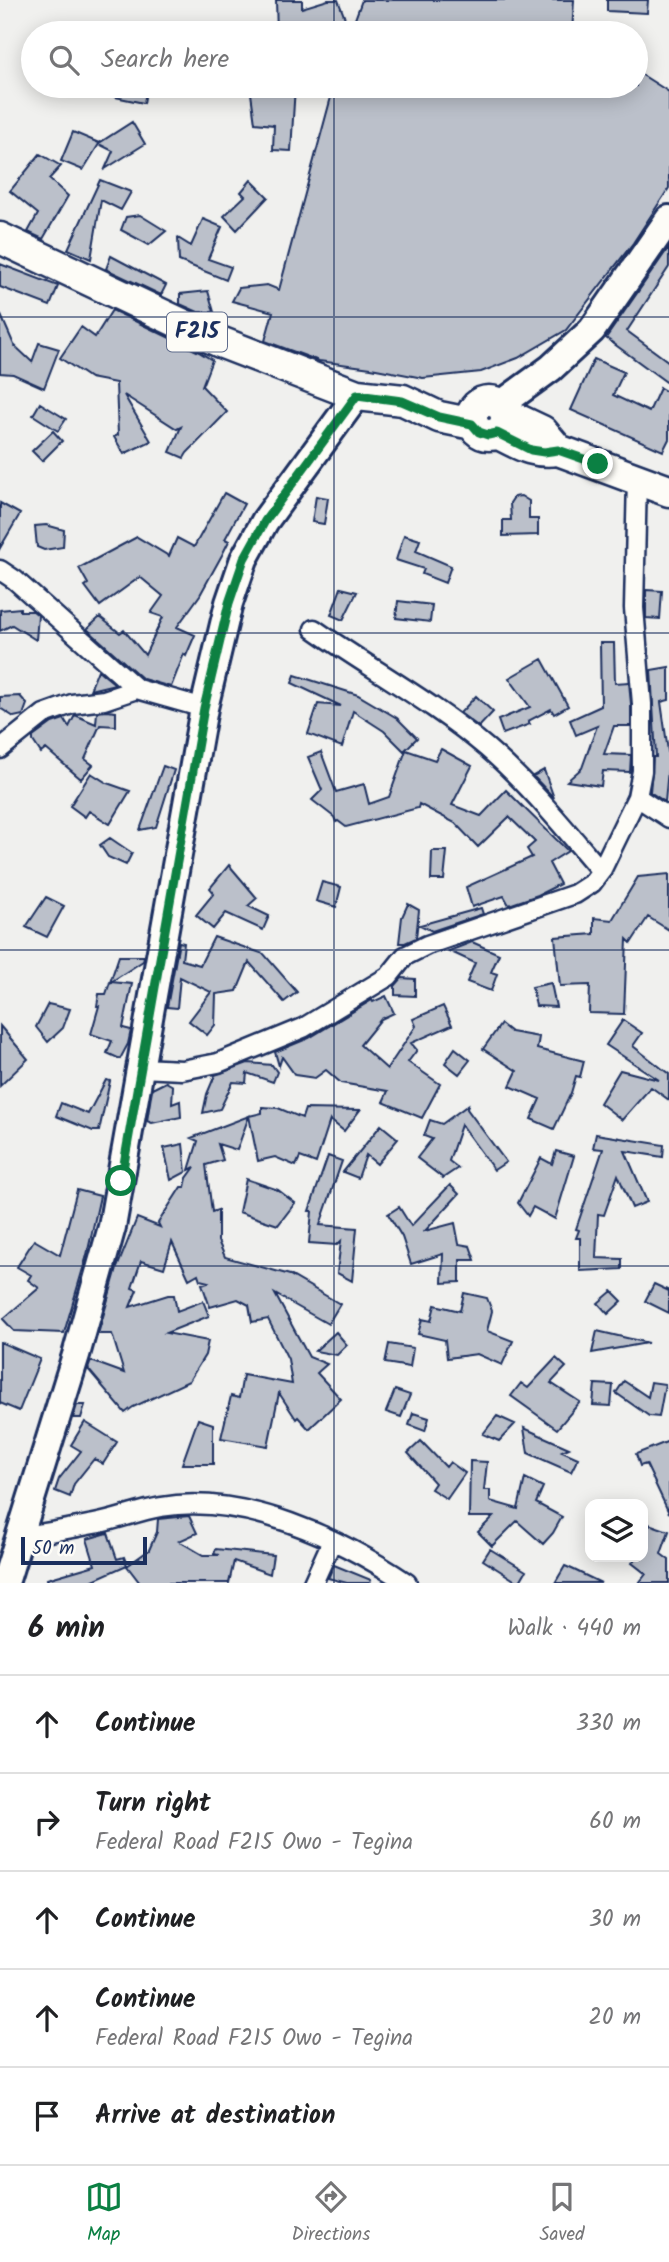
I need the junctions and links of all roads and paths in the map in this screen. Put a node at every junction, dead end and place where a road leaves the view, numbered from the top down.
1 (669, 219) edge
2 (0, 237) edge
3 (357, 395) junction
4 (491, 416) junction
5 (637, 478) junction
6 (669, 491) edge
7 (0, 570) edge
8 (314, 629) dead end
9 (137, 689) junction
10 (204, 708) junction
11 (0, 749) edge
12 (637, 797) junction
13 (669, 818) edge
14 (601, 871) junction
15 (141, 1068) junction
16 (332, 1541) junction
17 (9, 1560) edge
18 (313, 1583) edge
19 (407, 1583) edge

1 - 4 main road
2 - 3 main road, F215
3 - 4 main road, F215
3 - 10 main road
4 - 5 main road, F215
5 - 6 main road, F215
5 - 12 street
7 - 9 street
8 - 14 street
9 - 10 street
9 - 11 street
10 - 15 main road
12 - 13 street
12 - 14 street
14 - 15 street
15 - 17 main road
16 - 17 street
16 - 18 street
16 - 19 street

